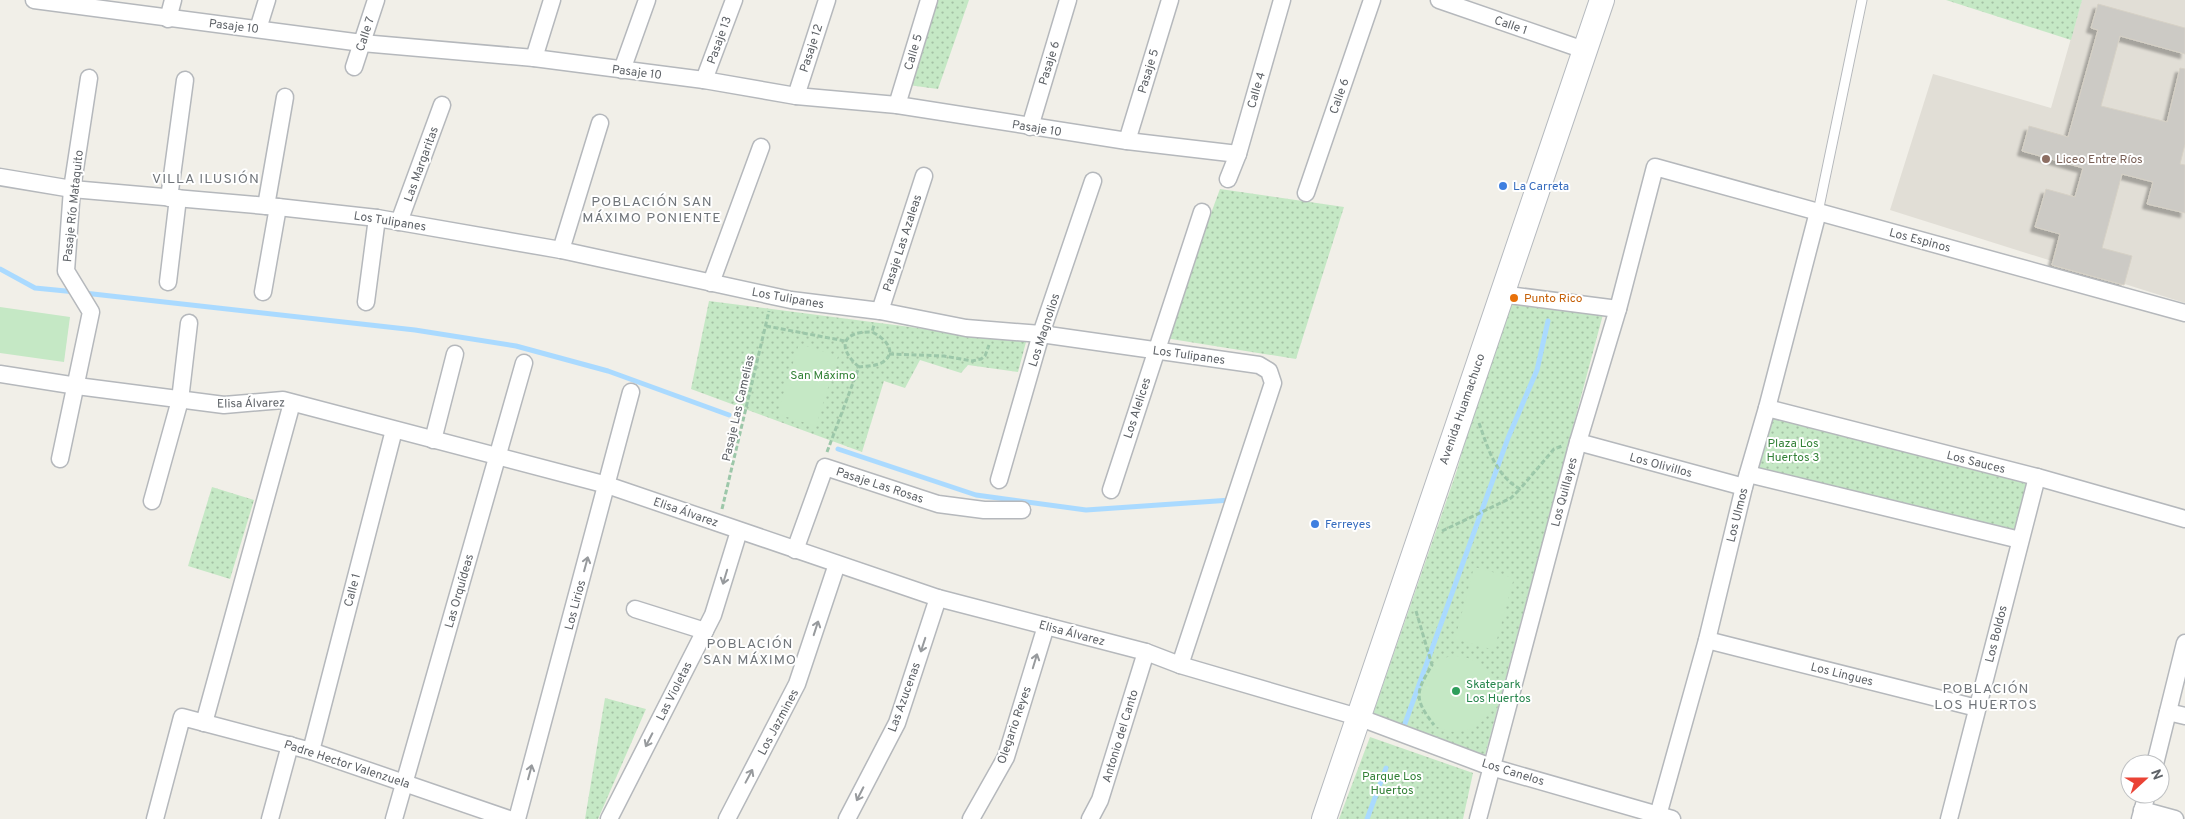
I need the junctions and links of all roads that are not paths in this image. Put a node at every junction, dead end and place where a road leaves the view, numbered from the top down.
1 (34, 0) edge
2 (173, 0) edge
3 (267, 0) edge
4 (376, 0) edge
5 (552, 0) edge
6 (647, 0) edge
7 (734, 0) edge
8 (827, 0) edge
9 (929, 0) edge
10 (1068, 0) edge
11 (1170, 0) edge
12 (1282, 0) edge
13 (1372, 0) edge
14 (1439, 0) edge
15 (1602, 0) edge
16 (1862, 0) edge
17 (168, 19) junction
18 (258, 29) junction
19 (362, 43) junction
20 (1584, 50) junction
21 (534, 58) junction
22 (354, 67) dead end
23 (622, 70) junction
24 (89, 78) dead end
25 (185, 80) dead end
26 (704, 80) junction
27 (796, 96) junction
28 (285, 97) dead end
29 (442, 105) dead end
30 (896, 105) junction
31 (600, 123) dead end
32 (1030, 127) junction
33 (1127, 141) junction
34 (761, 147) dead end
35 (1238, 154) junction
36 (1655, 167) joint
37 (924, 176) dead end
38 (0, 177) edge
39 (1228, 179) dead end
40 (1093, 181) dead end
41 (72, 189) junction
42 (1306, 193) dead end
43 (174, 198) junction
44 (272, 206) junction
45 (1202, 212) dead end
46 (1818, 212) junction
47 (377, 218) junction
48 (399, 222) junction
49 (561, 250) junction
50 (168, 282) dead end
51 (711, 283) junction
52 (263, 292) dead end
53 (1501, 294) junction
54 (366, 302) dead end
55 (1618, 309) junction
56 (880, 311) junction
57 (2185, 313) edge
58 (189, 323) dead end
59 (1041, 334) junction
60 (1155, 351) junction
61 (455, 354) dead end
62 (524, 363) dead end
63 (0, 374) edge
64 (76, 386) junction
65 (631, 392) dead end
66 (180, 400) junction
67 (292, 403) junction
68 (1767, 408) junction
69 (394, 430) junction
70 (433, 440) junction
71 (1578, 442) junction
72 (498, 456) junction
73 (60, 459) dead end
74 (2036, 477) junction
75 (1000, 480) dead end
76 (1746, 481) junction
77 (607, 485) junction
78 (1111, 490) dead end
79 (152, 501) dead end
80 (1022, 510) dead end
81 (2185, 519) edge
82 (740, 530) junction
83 (2020, 540) junction
84 (795, 550) junction
85 (837, 564) junction
86 (938, 598) junction
87 (635, 609) dead end
88 (1046, 626) junction
89 (705, 631) junction
90 (1707, 640) junction
91 (2185, 643) edge
92 (1146, 652) junction
93 (1180, 665) junction
94 (1977, 708) junction
95 (2168, 712) junction
96 (2185, 716) edge
97 (1358, 717) junction
98 (204, 723) junction
99 (290, 745) junction
100 (311, 751) junction
101 (2157, 754) edge
102 (1491, 766) junction
103 (404, 782) junction
104 (2141, 815) edge
105 (1662, 818) edge
106 (155, 819) edge
107 (270, 819) edge
108 (394, 819) edge
109 (509, 819) edge
110 (517, 819) edge
111 (609, 819) edge
112 (727, 819) edge
113 (847, 819) edge
114 (971, 819) edge
115 (1090, 819) edge
116 (1324, 819) edge
117 (1478, 819) edge
118 (1949, 819) edge
119 (2176, 819) edge

1 - 17 street, Pasaje 10
2 - 17 street
3 - 18 street
4 - 19 street, Calle 7
5 - 21 street
6 - 23 street
7 - 26 street, Pasaje 13
8 - 27 street, Pasaje 12
9 - 30 street, Calle 5
10 - 32 street, Pasaje 6
11 - 33 street, Pasaje 5
12 - 35 street, Calle 4
13 - 42 street, Calle 6
14 - 20 street, Calle 1
15 - 20 main road, Avenida Huamachuco
16 - 46 lane
17 - 18 street, Pasaje 10
18 - 19 street, Pasaje 10
19 - 21 street, Pasaje 10
19 - 22 street, Calle 7
20 - 53 main road, Avenida Huamachuco
21 - 23 street, Pasaje 10
23 - 26 street, Pasaje 10
24 - 41 street, Pasaje Río Mataquito
25 - 43 street
26 - 27 street, Pasaje 10
27 - 30 street, Pasaje 10
28 - 44 street
29 - 48 street, Las Margaritas
30 - 32 street, Pasaje 10
31 - 49 street
32 - 33 street, Pasaje 10
33 - 35 street, Pasaje 10
34 - 51 street
35 - 39 street, Calle 4
36 - 46 street, Los Espinos
36 - 55 street, Los Quillayes
37 - 56 street, Pasaje Las Azaleas
38 - 41 street, Los Tulipanes
40 - 59 street, Los Magnolios
41 - 43 street, Los Tulipanes
41 - 64 street, Pasaje Río Mataquito
43 - 44 street, Los Tulipanes
43 - 50 street
44 - 47 street, Los Tulipanes
44 - 52 street
45 - 60 street, Los Alelices
46 - 57 street, Los Espinos
46 - 68 street, Los Ulmos
47 - 48 street, Los Tulipanes
47 - 54 street
48 - 49 street, Los Tulipanes
49 - 51 street, Los Tulipanes
51 - 56 street, Los Tulipanes
53 - 55 street
53 - 97 main road, Avenida Huamachuco
55 - 71 street, Los Quillayes
56 - 59 street, Los Tulipanes
58 - 66 street
59 - 60 street, Los Tulipanes
59 - 75 street, Los Magnolios
60 - 78 street, Los Alelices
60 - 93 street, Los Tulipanes
61 - 70 street
62 - 72 street, Las Orquídeas
63 - 64 street, Elisa Álvarez
64 - 66 street, Elisa Álvarez
64 - 73 street, Pasaje Río Mataquito
65 - 77 street, Los Lirios
66 - 67 street, Elisa Álvarez
66 - 79 street
67 - 69 street, Elisa Álvarez
67 - 98 street
68 - 74 street, Los Sauces
68 - 76 street, Los Ulmos
69 - 70 street, Elisa Álvarez
69 - 100 street, Calle 1
70 - 72 street, Elisa Álvarez
71 - 76 street, Los Olivillos
71 - 102 street, Los Quillayes
72 - 77 street, Elisa Álvarez
72 - 103 street, Las Orquídeas
74 - 81 street, Los Sauces
74 - 83 street, Los Boldos
76 - 83 street
76 - 90 street, Los Ulmos
77 - 82 street, Elisa Álvarez
110 -> 77 street, Los Lirios
80 - 84 street, Pasaje Las Rosas
82 - 84 street, Elisa Álvarez
82 -> 89 street, Las Violetas
83 - 94 street, Los Boldos
84 - 85 street, Elisa Álvarez
85 - 86 street, Elisa Álvarez
112 -> 85 street, Los Jazmines
86 - 88 street, Elisa Álvarez
86 -> 113 street, Las Azucenas
87 - 89 street
88 - 92 street, Elisa Álvarez
114 -> 88 street, Olegario Reyes
89 -> 111 street, Las Violetas
90 - 94 street, Los Lingues
90 - 105 street, Los Ulmos
91 - 95 street
92 - 93 street, Elisa Álvarez
92 - 115 street, Antonio del Canto
93 - 97 street, Elisa Álvarez
94 - 118 street, Los Boldos
95 - 96 street
95 - 101 street
97 - 102 street, Los Canelos
97 - 116 main road, Avenida Huamachuco
98 - 99 street, Padre Hector Valenzuela
98 - 106 street, Padre Hector Valenzuela
99 - 100 street, Padre Hector Valenzuela
99 - 107 street
100 - 103 street, Padre Hector Valenzuela
102 - 105 street, Los Canelos
102 - 117 street, Los Quillayes
103 - 108 street, Las Orquídeas
103 - 109 street, Padre Hector Valenzuela
104 - 119 street

